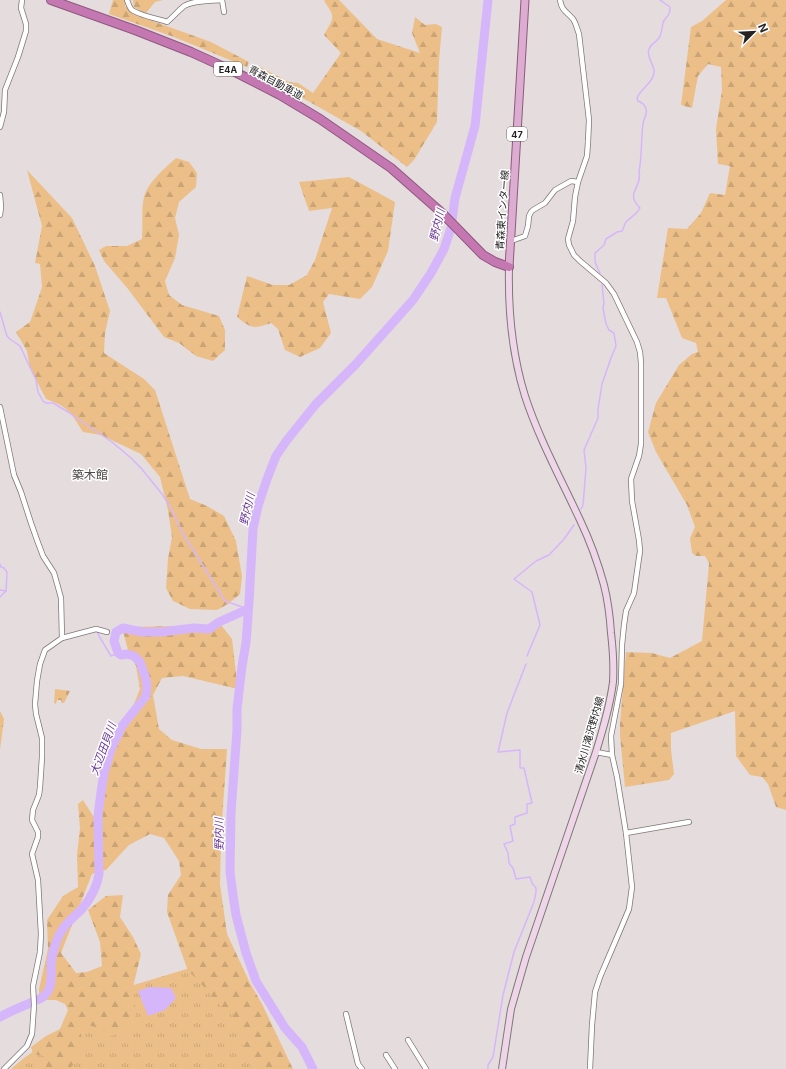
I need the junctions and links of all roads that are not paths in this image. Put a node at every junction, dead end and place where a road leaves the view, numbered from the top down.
1 (22, 0) edge
2 (51, 0) edge
3 (128, 0) edge
4 (222, 0) edge
5 (525, 0) edge
6 (560, 0) edge
7 (224, 12) dead end
8 (0, 127) edge
9 (391, 168) joint
10 (578, 182) junction
11 (0, 195) edge
12 (0, 215) edge
13 (511, 241) junction
14 (508, 267) junction
15 (0, 407) edge
16 (107, 632) dead end
17 (62, 638) junction
18 (596, 752) junction
19 (612, 755) junction
20 (690, 822) dead end
21 (626, 833) junction
22 (346, 1014) dead end
23 (408, 1040) dead end
24 (386, 1055) dead end
25 (4, 1069) edge
26 (362, 1069) edge
27 (395, 1069) edge
28 (426, 1069) edge
29 (502, 1069) edge
30 (590, 1069) edge

1 - 8 street
2 - 9 highway, 青森自動車道 / E4A
3 - 4 street
4 - 7 street
5 - 13 main road, 青森東インター線 / 47
6 - 10 street
9 - 14 highway, 青森東インター線
10 - 13 street
10 - 19 street
11 - 12 street
13 - 14 main road, 青森東インター線 / 47
14 - 18 main road, 清水川滝沢野内線
15 - 17 street
16 - 17 street
17 - 25 street
18 - 19 street
18 - 29 main road, 清水川滝沢野内線
19 - 21 street
20 - 21 street
21 - 30 street
22 - 26 street
23 - 28 street
24 - 27 street

